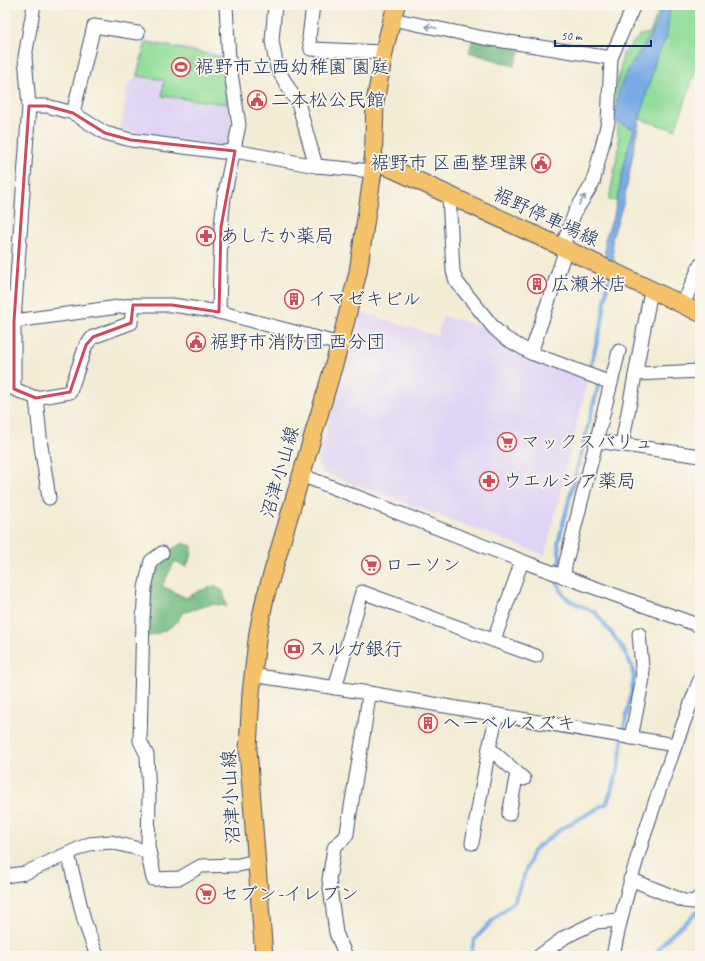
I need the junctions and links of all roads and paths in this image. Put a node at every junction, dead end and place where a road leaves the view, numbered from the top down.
1 (34, 5) edge
2 (226, 5) edge
3 (275, 5) edge
4 (314, 5) edge
5 (634, 5) edge
6 (394, 12) edge
7 (138, 33) dead end
8 (384, 52) junction
9 (611, 58) junction
10 (29, 106) junction
11 (73, 113) junction
12 (234, 152) junction
13 (316, 166) junction
14 (373, 166) junction
15 (449, 195) junction
16 (566, 249) junction
17 (700, 265) edge
18 (651, 291) junction
19 (133, 305) junction
20 (682, 305) junction
21 (219, 312) junction
22 (700, 313) edge
23 (9, 322) edge
24 (340, 344) junction
25 (619, 351) dead end
26 (531, 353) junction
27 (700, 371) edge
28 (636, 374) junction
29 (611, 383) junction
30 (10, 389) edge
31 (36, 398) junction
32 (597, 441) junction
33 (622, 444) junction
34 (700, 456) edge
35 (301, 475) junction
36 (49, 498) dead end
37 (162, 553) dead end
38 (522, 561) junction
39 (558, 575) junction
40 (700, 626) edge
41 (639, 634) dead end
42 (494, 640) junction
43 (536, 656) dead end
44 (252, 675) junction
45 (700, 679) edge
46 (335, 688) junction
47 (369, 693) junction
48 (498, 715) junction
49 (631, 738) junction
50 (675, 746) junction
51 (489, 748) junction
52 (509, 814) dead end
53 (472, 843) dead end
54 (68, 854) junction
55 (256, 861) junction
56 (5, 876) edge
57 (155, 879) junction
58 (630, 879) junction
59 (700, 896) edge
60 (620, 920) junction
61 (97, 956) edge
62 (264, 956) edge
63 (346, 956) edge
64 (540, 956) edge
65 (613, 956) edge

1 - 10 street
2 - 12 street
3 - 13 street
4 - 8 street
5 - 9 street
6 - 8 main road, 沼津小山線
9 -> 6 street
7 - 11 street
8 - 14 main road, 沼津小山線
16 -> 9 street
10 - 11 street
10 - 23 street
11 - 12 street
12 - 13 street
12 - 21 street
13 - 14 street
14 - 15 main road, 裾野停車場線
14 - 24 main road, 沼津小山線
15 - 16 main road, 裾野停車場線
15 - 26 street
16 - 18 main road, 裾野停車場線
16 - 26 street
17 - 20 street
18 - 20 main road, 裾野停車場線
18 - 28 street
19 - 21 street
19 - 23 street
19 - 31 street
20 - 22 main road, 裾野停車場線
21 - 24 street
23 - 30 street
24 - 35 main road, 沼津小山線
25 - 29 street
26 - 29 street
27 - 28 street
28 - 33 street
29 - 32 street
30 - 31 street
31 - 36 street
32 - 33 street
32 - 39 street
33 - 34 street
35 - 38 street
35 - 44 main road, 沼津小山線
37 - 57 street
38 - 39 street
38 - 42 street
39 - 40 street
41 - 49 street
42 - 43 street
42 - 46 street
44 - 46 street
44 - 55 main road, 沼津小山線
45 - 50 street
46 - 47 street
47 - 48 street
47 - 63 street
48 - 49 street
48 - 51 street
49 - 50 street
50 - 58 street
51 - 52 street
51 - 53 street
54 - 56 street
54 - 57 street
54 - 61 street
55 - 57 street
55 - 62 main road, 沼津小山線
58 - 59 street
58 - 60 street
60 - 64 street
60 - 65 street

